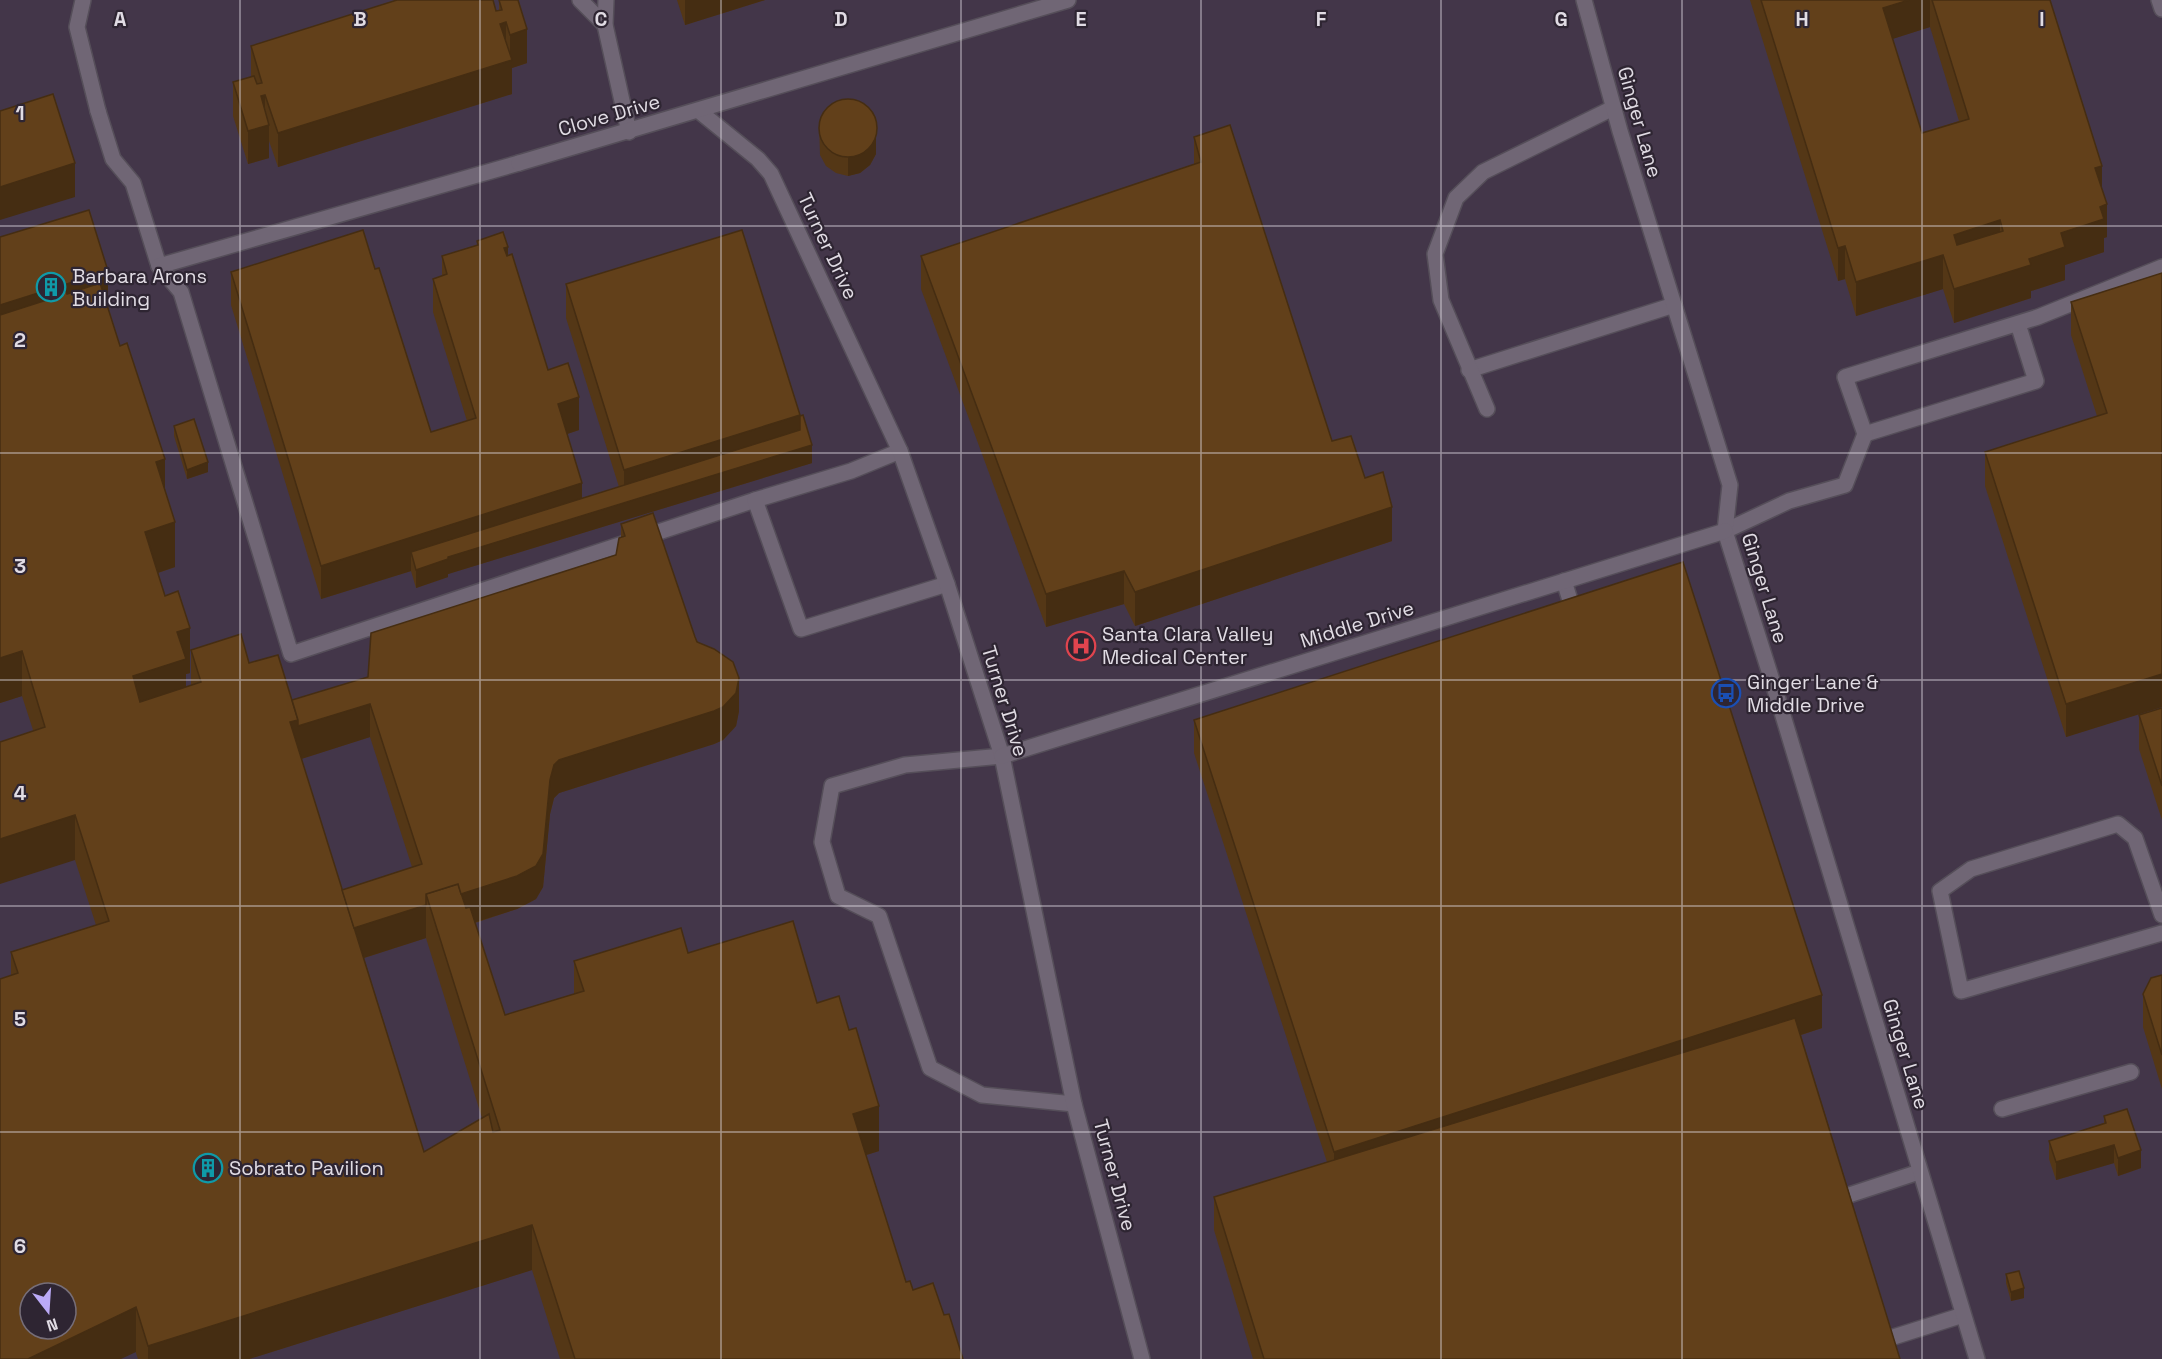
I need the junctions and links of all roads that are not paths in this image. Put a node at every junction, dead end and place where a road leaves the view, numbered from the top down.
1 (580, 0) edge
2 (606, 0) edge
3 (1068, 0) edge
4 (1584, 0) edge
5 (2159, 0) edge
6 (86, 1) edge
7 (2162, 9) edge
8 (605, 25) junction
9 (1613, 108) junction
10 (699, 111) junction
11 (629, 132) junction
12 (159, 266) junction
13 (2162, 267) edge
14 (1674, 305) junction
15 (2018, 324) junction
16 (1469, 370) junction
17 (1486, 409) dead end
18 (1865, 434) junction
19 (900, 451) junction
20 (755, 500) junction
21 (1725, 531) junction
22 (1564, 581) junction
23 (947, 584) junction
24 (1579, 629) edge
25 (1002, 756) junction
26 (2162, 915) edge
27 (2162, 933) edge
28 (2130, 1072) dead end
29 (1074, 1104) junction
30 (2002, 1109) dead end
31 (1919, 1172) junction
32 (1840, 1198) edge
33 (1964, 1315) junction
34 (1884, 1340) edge
35 (1142, 1359) edge
36 (1977, 1359) edge

1 - 8 street
2 - 8 street
3 - 10 street, Clove Drive
4 - 9 street, Ginger Lane
5 - 7 street
6 - 12 street
8 - 11 street
9 - 14 street, Ginger Lane
9 - 16 street
10 - 11 street, Clove Drive
10 - 19 street, Turner Drive
11 - 12 street, Clove Drive
12 - 20 street
13 - 15 street
14 - 16 street
14 - 21 street, Ginger Lane
15 - 18 street
15 - 18 street
16 - 17 street
18 - 21 street, Middle Drive
19 - 20 street
19 - 23 street, Turner Drive
20 - 23 street
21 - 22 street, Middle Drive
21 - 31 street, Ginger Lane
22 - 24 street
22 - 25 street, Middle Drive
23 - 25 street, Turner Drive
25 - 29 street, Turner Drive
25 - 29 street, Middle Drive
26 - 27 street
28 - 30 street
29 - 35 street, Turner Drive
31 - 32 street
31 - 33 street, Ginger Lane
33 - 34 street
33 - 36 street, Ginger Lane

